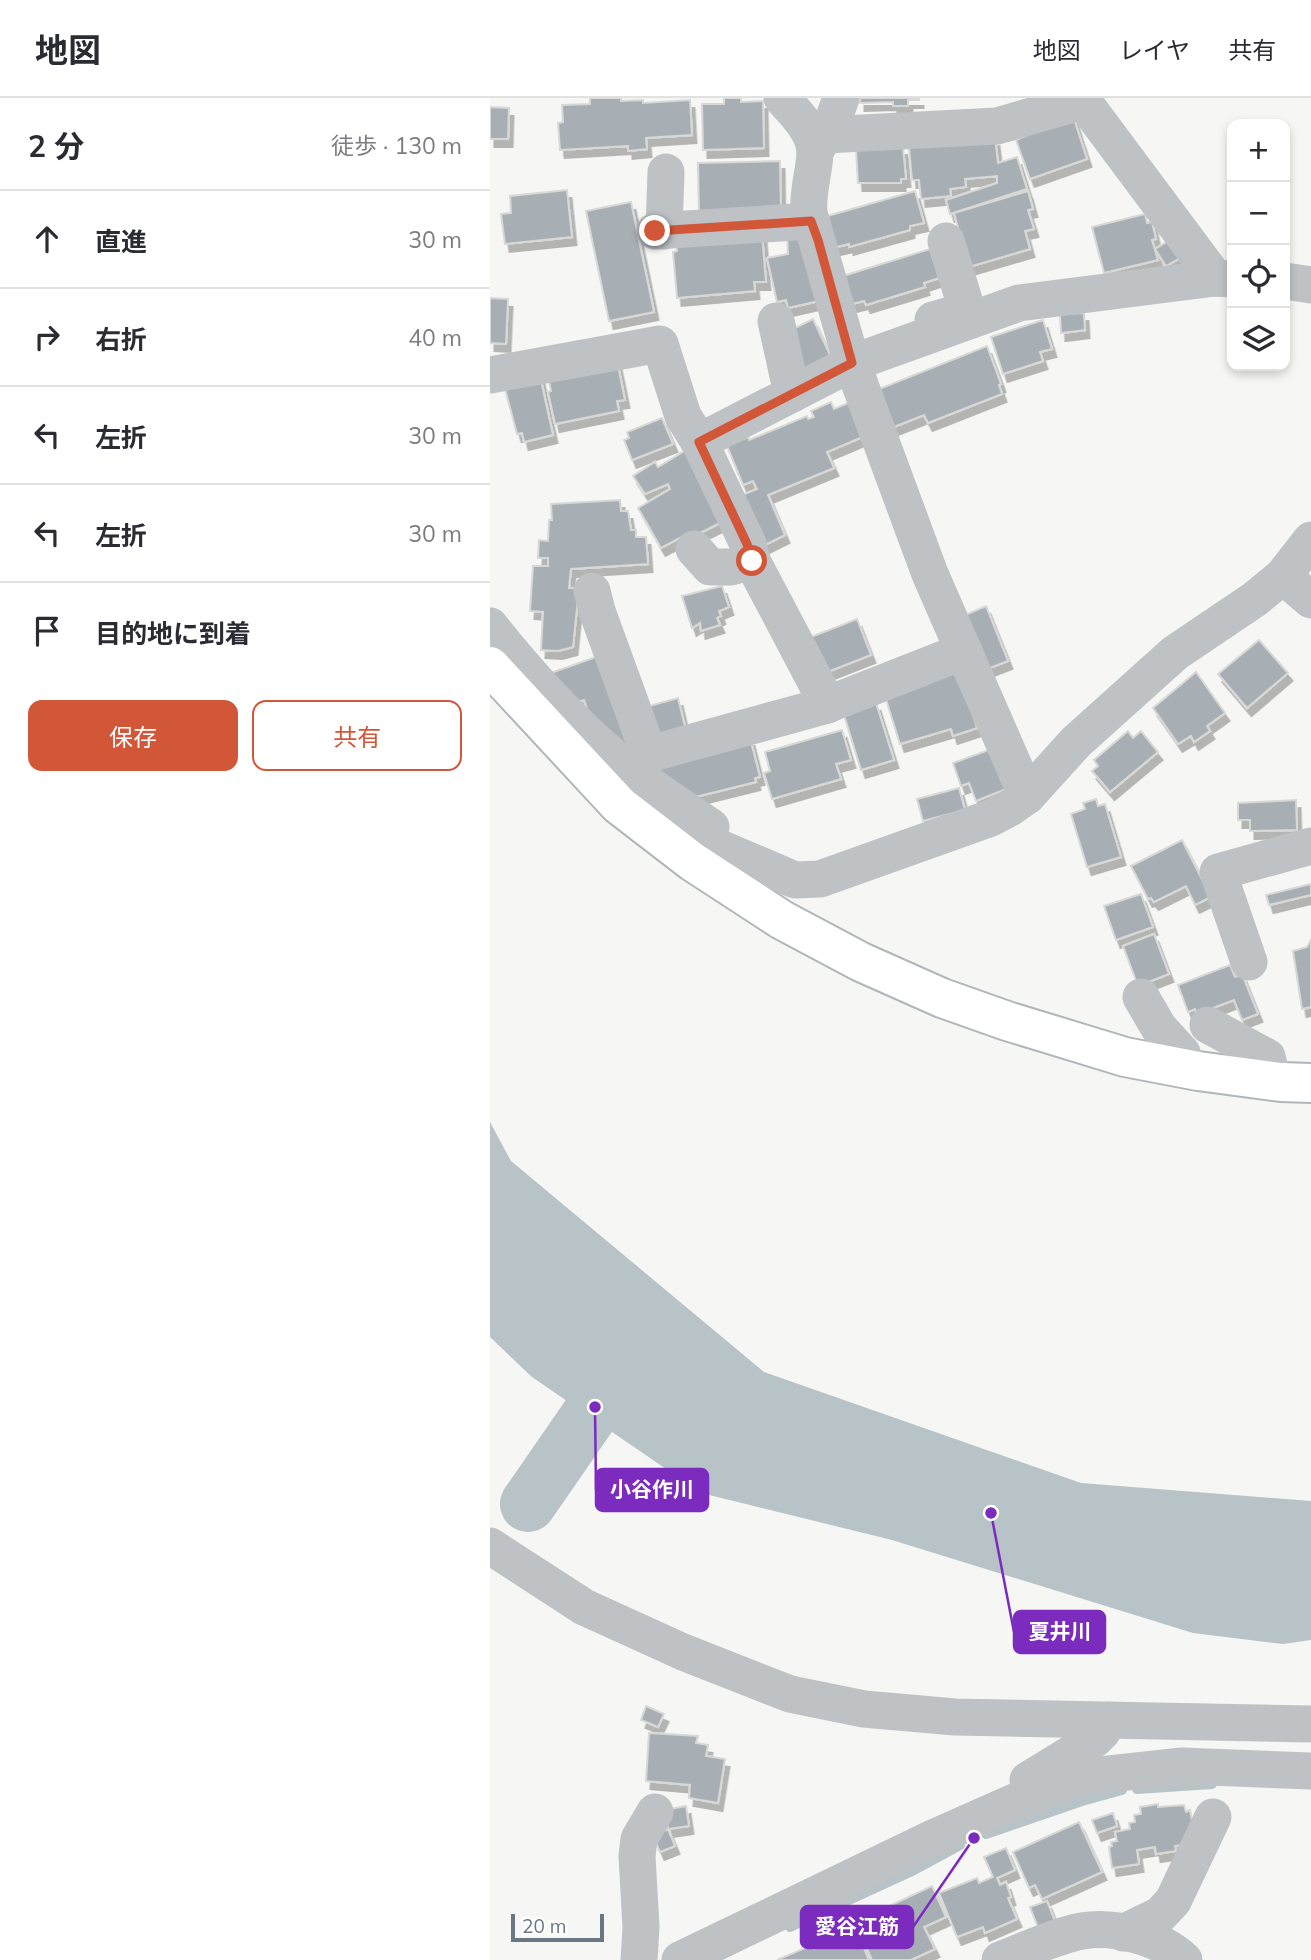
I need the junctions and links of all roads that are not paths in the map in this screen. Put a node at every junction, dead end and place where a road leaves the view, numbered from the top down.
1 (782, 98) edge
2 (841, 98) edge
3 (820, 143) junction
4 (666, 172) dead end
5 (811, 221) junction
6 (946, 241) dead end
7 (1224, 279) edge
8 (1290, 282) edge
9 (1311, 285) edge
10 (776, 321) dead end
11 (849, 354) junction
12 (490, 375) edge
13 (792, 394) junction
14 (699, 442) junction
15 (1311, 540) edge
16 (694, 549) dead end
17 (752, 561) junction
18 (1283, 576) junction
19 (592, 591) dead end
20 (1311, 600) edge
21 (490, 626) edge
22 (964, 651) junction
23 (490, 666) edge
24 (828, 705) junction
25 (1027, 796) junction
26 (619, 805) junction
27 (1311, 846) edge
28 (755, 863) junction
29 (1250, 962) dead end
30 (1141, 998) dead end
31 (1208, 1025) dead end
32 (1188, 1069) junction
33 (1273, 1081) junction
34 (1311, 1083) edge
35 (490, 1546) edge
36 (1108, 1720) junction
37 (1311, 1724) edge
38 (1311, 1771) edge
39 (1004, 1806) junction
40 (654, 1812) dead end
41 (1213, 1817) dead end
42 (1124, 1933) junction
43 (639, 1960) edge
44 (680, 1960) edge
45 (1000, 1960) edge
46 (1184, 1960) edge

1 - 3 street
2 - 3 street
3 - 5 street
3 - 7 street
4 - 5 street
5 - 11 street
6 - 11 street
7 - 11 street
8 - 9 street
10 - 13 street
11 - 13 street
11 - 22 street
12 - 14 street
13 - 14 street
14 - 17 street
15 - 18 street
16 - 17 street
17 - 24 street
18 - 20 street
18 - 25 street
19 - 24 street
21 - 28 street
22 - 24 street
22 - 25 street
23 - 26 street
25 - 28 street
26 - 28 street
26 - 32 street
27 - 29 street
30 - 32 street
31 - 33 street
32 - 33 street
33 - 34 street
35 - 36 street
36 - 37 street
36 - 39 street
38 - 39 street
39 - 44 street
40 - 43 street
41 - 42 street
42 - 45 street
42 - 46 street

